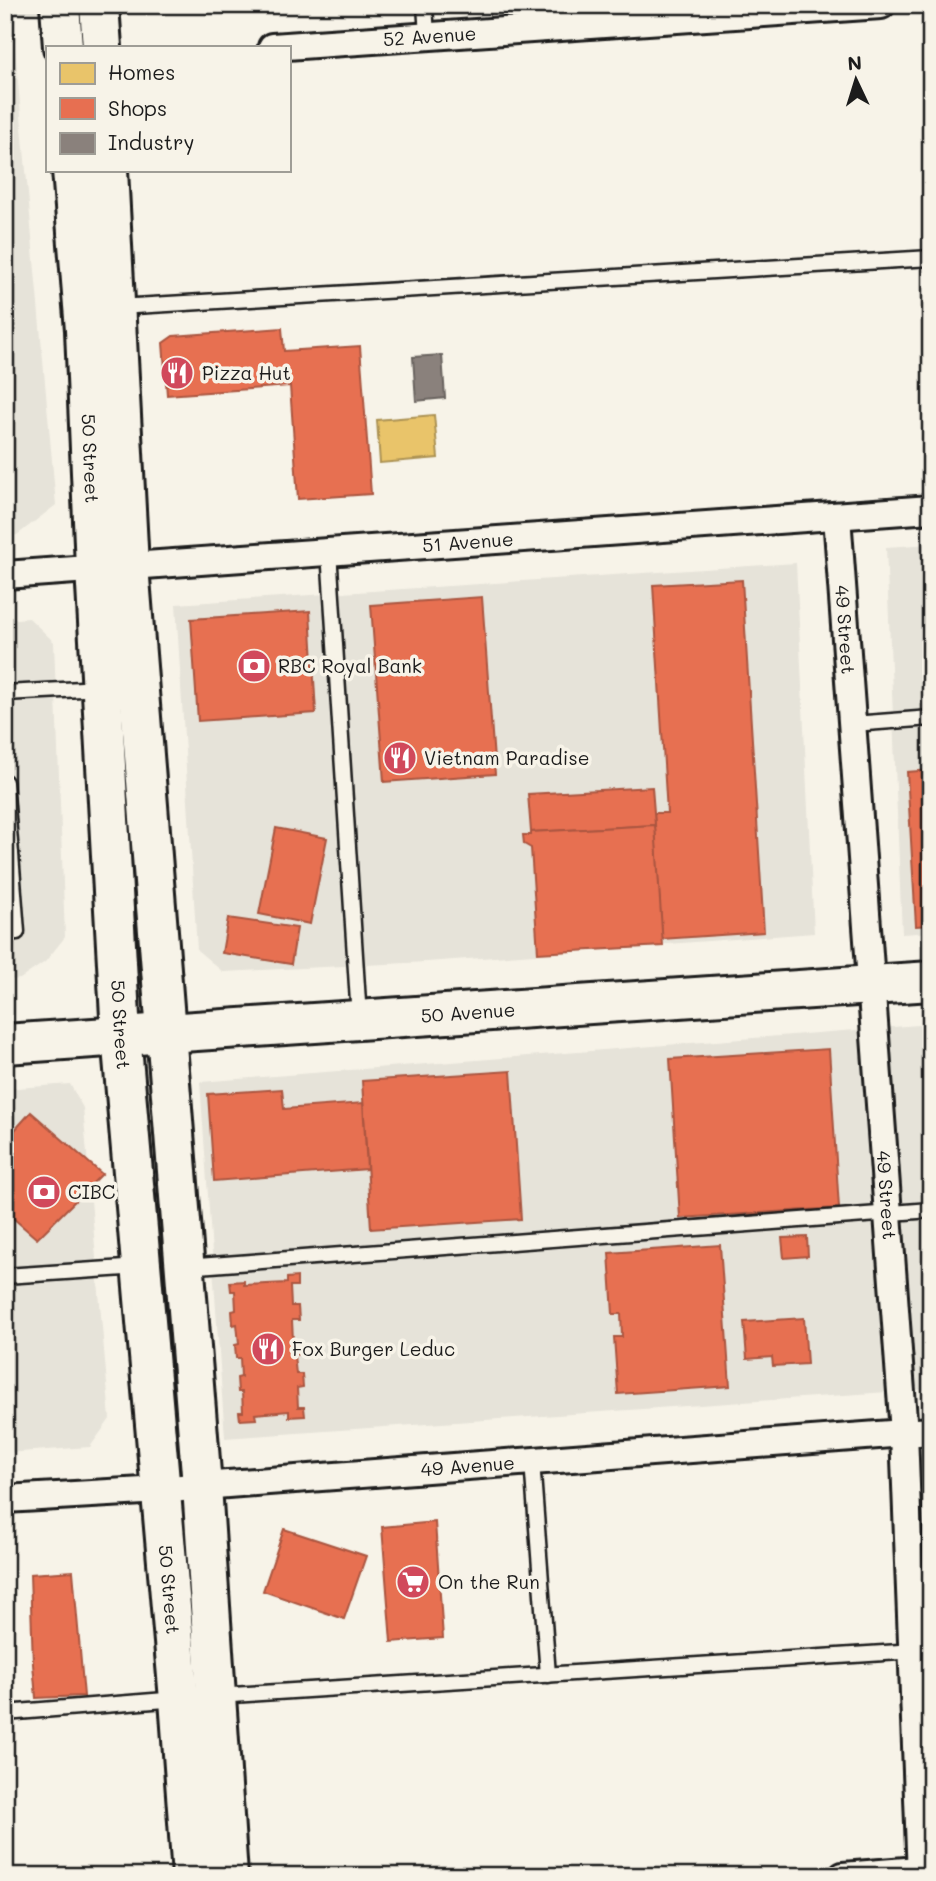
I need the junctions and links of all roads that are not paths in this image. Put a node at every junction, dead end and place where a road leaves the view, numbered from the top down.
1 (60, 5) edge
2 (99, 5) edge
3 (425, 5) edge
4 (881, 5) edge
5 (829, 7) edge
6 (747, 10) edge
7 (427, 36) junction
8 (63, 46) edge
9 (102, 46) edge
10 (286, 46) edge
11 (72, 172) edge
12 (108, 172) edge
13 (931, 258) edge
14 (116, 307) junction
15 (931, 509) edge
16 (837, 516) junction
17 (329, 551) junction
18 (112, 567) junction
19 (5, 575) edge
20 (101, 688) junction
21 (5, 693) edge
22 (931, 718) edge
23 (853, 724) junction
24 (5, 782) edge
25 (8, 854) edge
26 (5, 933) edge
27 (931, 981) edge
28 (872, 985) junction
29 (359, 1019) junction
30 (166, 1032) junction
31 (121, 1035) junction
32 (5, 1044) edge
33 (931, 1209) edge
34 (888, 1213) junction
35 (140, 1267) junction
36 (185, 1267) junction
37 (5, 1276) edge
38 (931, 1431) edge
39 (904, 1433) junction
40 (532, 1461) junction
41 (202, 1486) junction
42 (161, 1490) junction
43 (5, 1499) edge
44 (922, 1650) edge
45 (548, 1675) junction
46 (198, 1698) junction
47 (5, 1713) edge
48 (924, 1871) edge
49 (192, 1876) edge
50 (228, 1876) edge
51 (843, 1876) edge

1 - 8 main road
2 - 9 main road
3 - 7 lane
4 - 5 street, 52 Avenue
5 - 6 street, 52 Avenue
6 - 7 street, 52 Avenue
7 - 10 street, 52 Avenue
11 - 18 main road, 50 Street
12 - 14 main road, 50 Street
13 - 14 lane
14 - 18 main road, 50 Street
15 - 16 street, 51 Avenue
16 - 17 street, 51 Avenue
16 - 23 street, 49 Street
17 - 18 street, 51 Avenue
17 - 29 lane
18 - 19 street, 51 Avenue
18 - 20 main road, 50 Street
18 - 30 main road, 50 Street
20 - 21 lane
20 - 31 main road, 50 Street
22 - 23 lane
23 - 28 street, 49 Street
24 - 25 lane
25 - 26 lane
27 - 28 main road, 50 Avenue
28 - 29 main road, 50 Avenue
28 - 34 street, 49 Street
29 - 30 main road, 50 Avenue
30 - 31 main road, 50 Avenue
30 - 36 main road, 50 Street
31 - 32 main road, 50 Avenue
31 - 35 main road, 50 Street
33 - 34 lane
34 - 36 lane
34 - 39 street, 49 Street
35 - 37 lane
35 - 42 main road, 50 Street
36 - 41 main road, 50 Street
38 - 39 street, 49 Avenue
39 - 40 street, 49 Avenue
39 - 44 street, 49 Street
40 - 41 street, 49 Avenue
40 - 45 lane
41 - 42 street, 49 Avenue
41 - 46 main road, 50 Street
42 - 43 street, 49 Avenue
42 - 46 main road, 50 Street
44 - 45 lane
44 - 48 street, 49 Street
45 - 46 lane
46 - 47 lane
46 - 49 main road, 50 Street
46 - 50 main road, 50 Street
48 - 51 street

